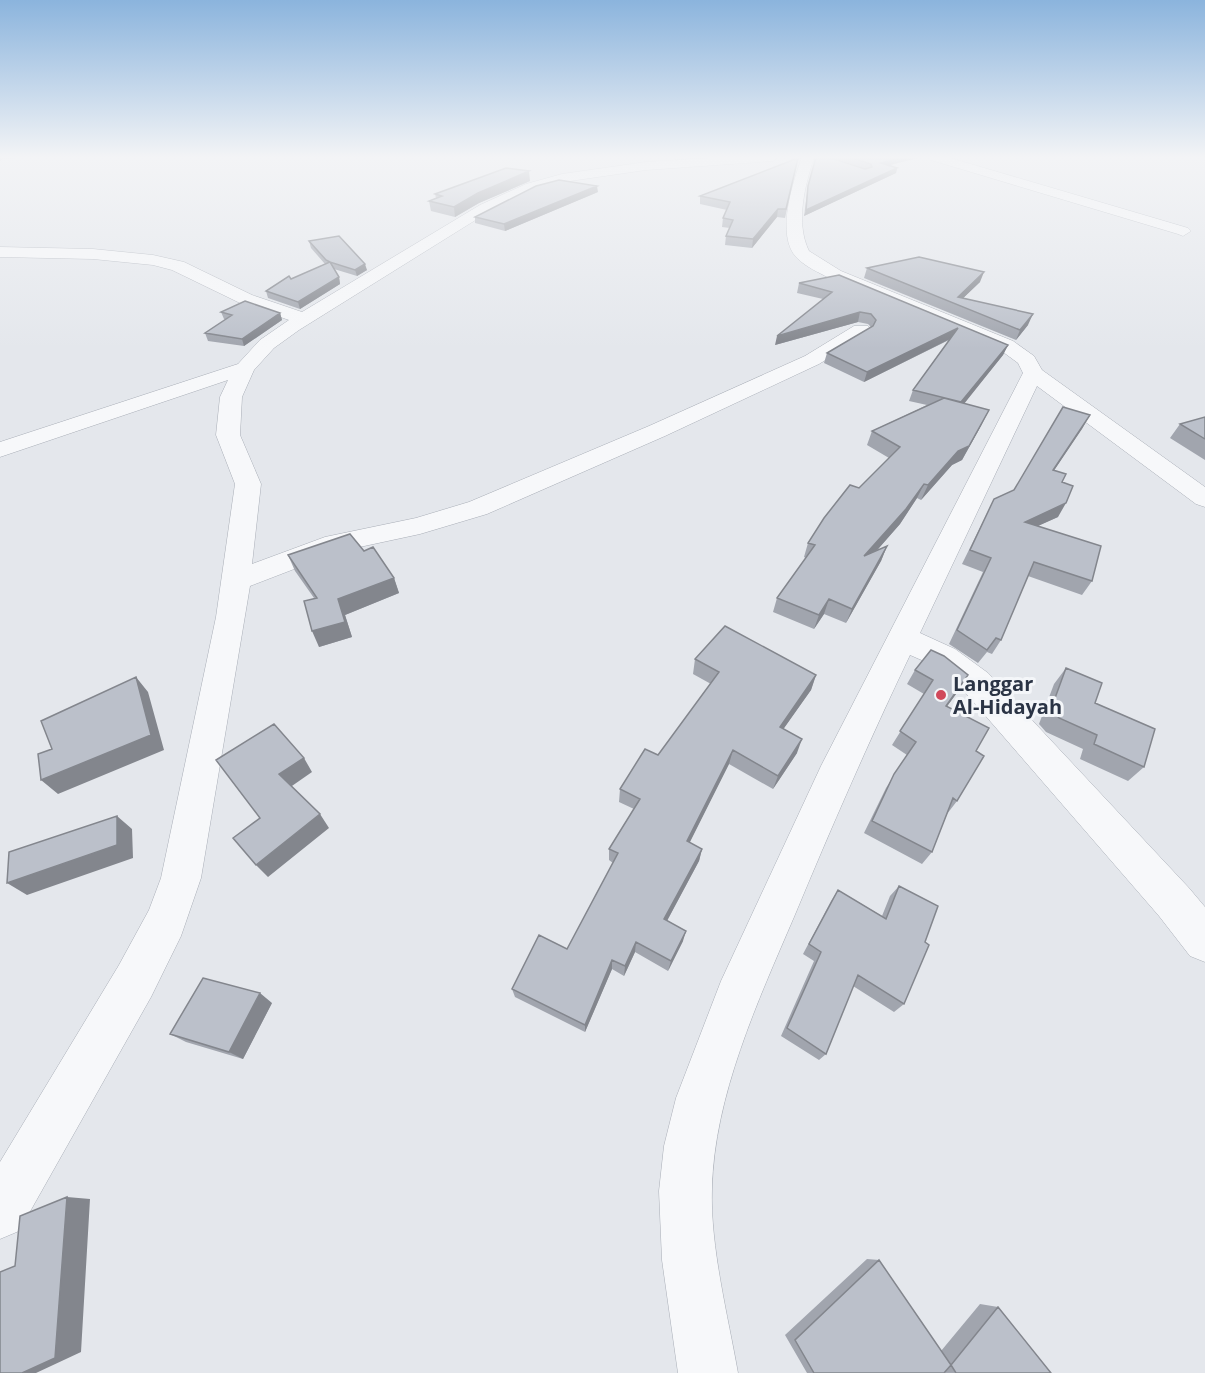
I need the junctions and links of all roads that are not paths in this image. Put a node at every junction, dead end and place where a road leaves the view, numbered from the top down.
1 (466, 221) edge
2 (796, 221) edge
3 (1150, 221) edge
4 (1183, 231) dead end
5 (0, 252) edge
6 (304, 319) junction
7 (861, 330) edge
8 (245, 368) junction
9 (1033, 373) junction
10 (0, 450) edge
11 (1205, 499) edge
12 (236, 580) junction
13 (903, 639) junction
14 (1205, 941) edge
15 (0, 1212) edge
16 (708, 1373) edge

1 - 6 street
2 - 9 street
3 - 4 street
5 - 6 street
6 - 8 street
7 - 12 street
8 - 10 street
8 - 12 street
9 - 11 street
9 - 13 street
12 - 15 street
13 - 14 street
13 - 16 street

